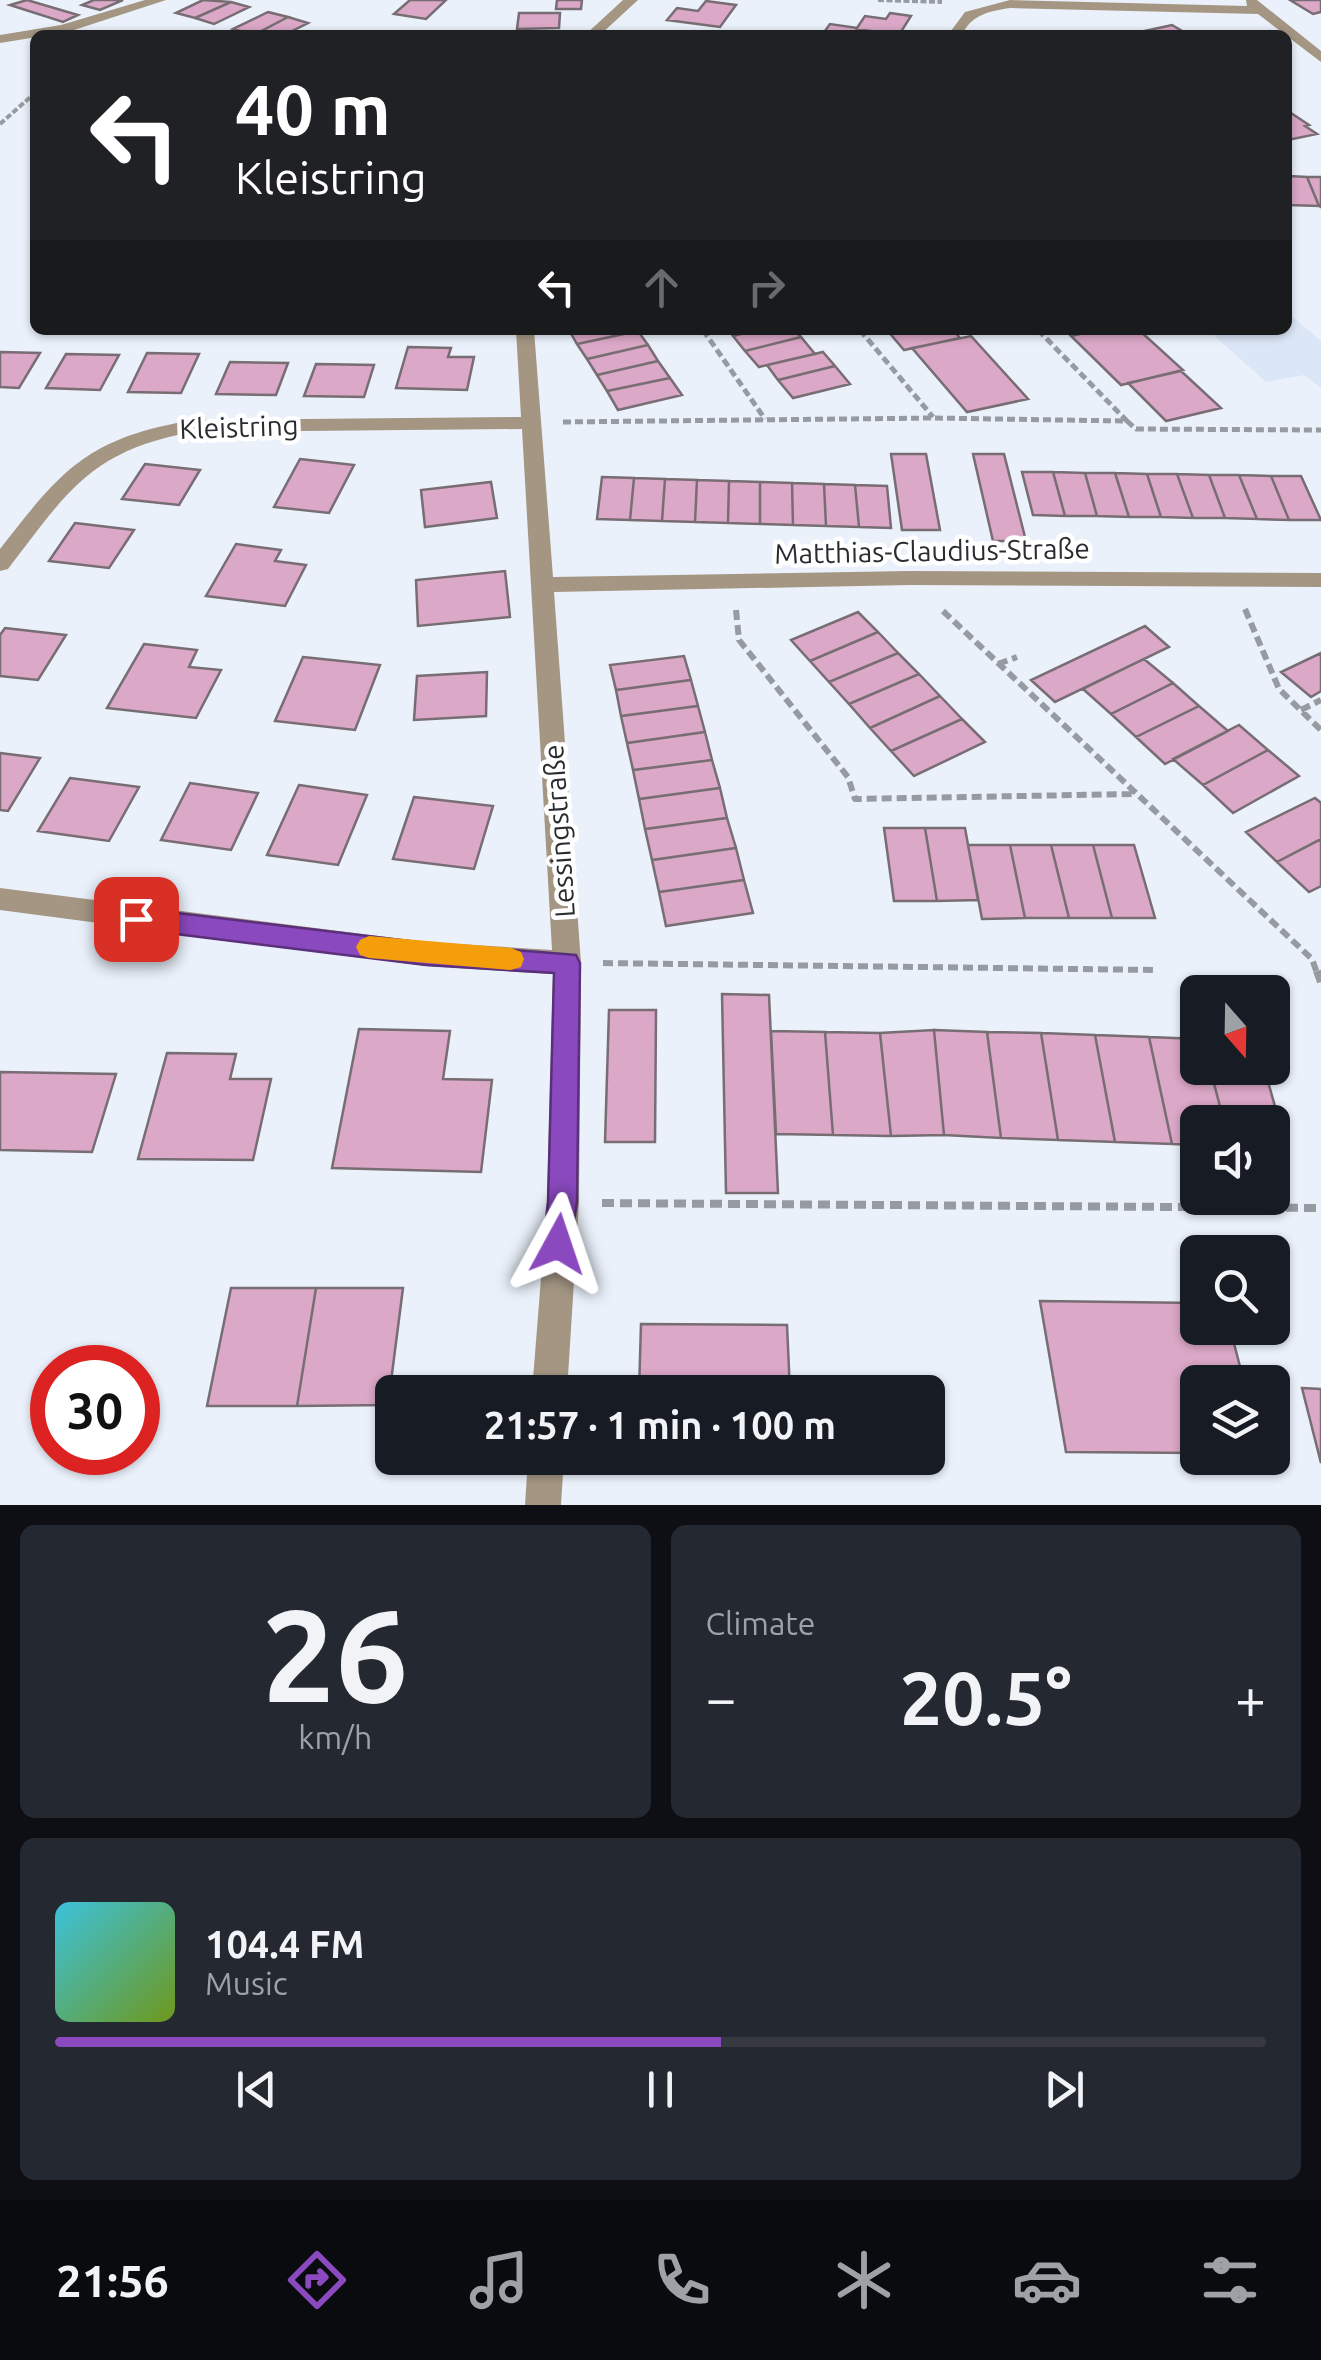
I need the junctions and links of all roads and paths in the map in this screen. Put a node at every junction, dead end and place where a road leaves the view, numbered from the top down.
1 (159, 0) edge
2 (632, 0) edge
3 (1249, 0) edge
4 (1264, 10) junction
5 (63, 30) edge
6 (598, 30) edge
7 (958, 30) edge
8 (1288, 30) edge
9 (1292, 34) edge
10 (30, 35) edge
11 (0, 40) edge
12 (1321, 58) edge
13 (30, 97) edge
14 (0, 124) edge
15 (525, 335) edge
16 (706, 335) edge
17 (864, 335) edge
18 (1043, 335) edge
19 (934, 418) junction
20 (765, 420) junction
21 (1127, 421) junction
22 (532, 423) junction
23 (1321, 430) edge
24 (0, 564) edge
25 (910, 578) junction
26 (1234, 580) junction
27 (1321, 580) edge
28 (733, 584) junction
29 (543, 585) junction
30 (1017, 657) dead end
31 (998, 664) junction
32 (1321, 700) edge
33 (1301, 710) junction
34 (1321, 730) edge
35 (1136, 794) junction
36 (0, 899) edge
37 (567, 963) junction
38 (1156, 970) dead end
39 (1321, 982) edge
40 (563, 1202) junction
41 (1321, 1208) edge
42 (551, 1375) edge
43 (545, 1475) edge
44 (542, 1505) edge

1 - 5 street
2 - 6 street
3 - 4 street
4 - 7 street
4 - 8 street
9 - 12 street
10 - 11 street
13 - 14 path
15 - 22 street, Lessingstraße
16 - 20 path
17 - 19 path
18 - 21 path
19 - 20 path
19 - 21 path
20 - 22 path
21 - 23 path
22 - 24 street, Kleistring
22 - 29 street, Lessingstraße
25 - 26 street, Matthias-Claudius-Straße
25 - 28 street, Matthias-Claudius-Straße
25 - 31 path
26 - 27 street, Matthias-Claudius-Straße
26 - 33 path
28 - 29 street, Matthias-Claudius-Straße
28 - 35 path
29 - 37 street, Lessingstraße
30 - 31 path
31 - 35 path
32 - 33 path
33 - 34 path
35 - 39 path
36 - 37 street
37 - 38 path
37 - 40 street, Lessingstraße
40 - 41 path
40 - 42 street, Lessingstraße
43 - 44 street

